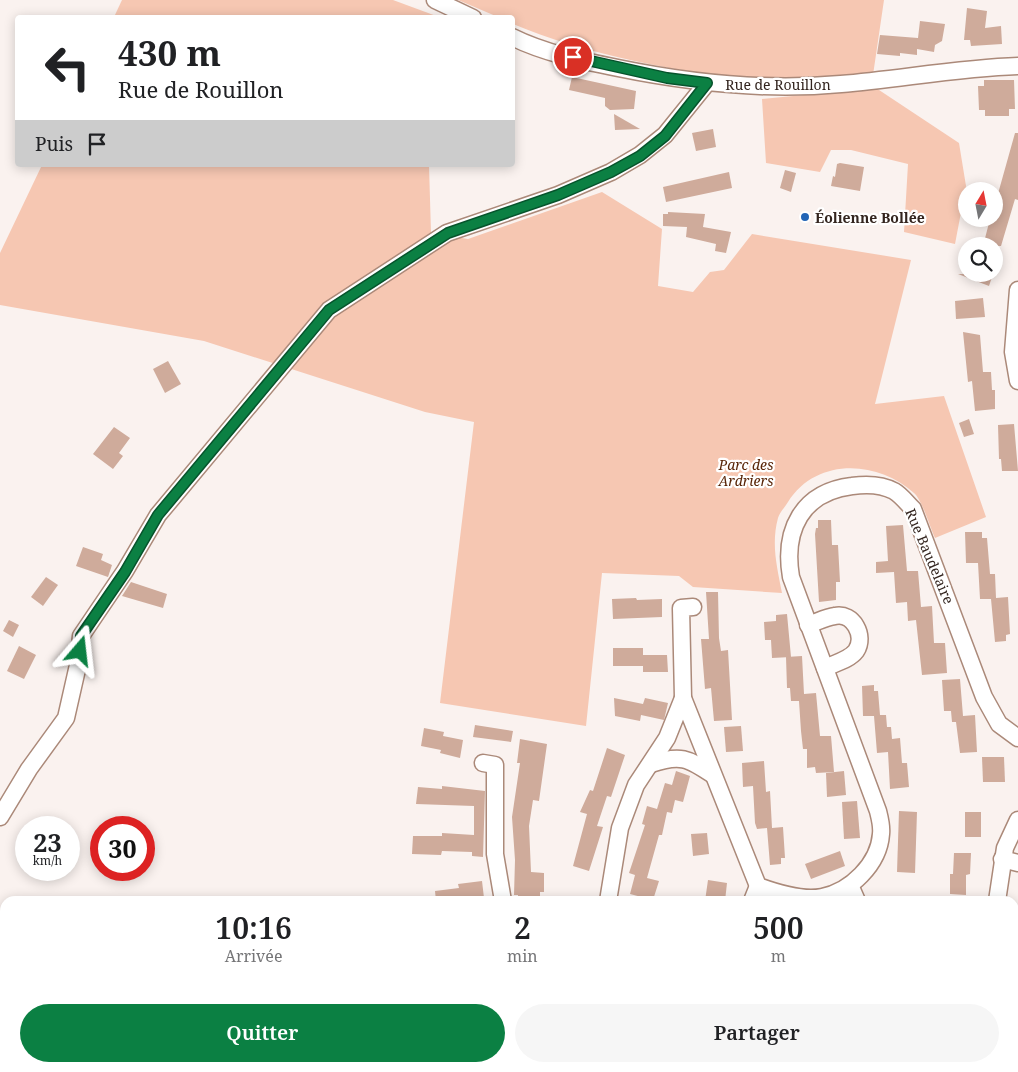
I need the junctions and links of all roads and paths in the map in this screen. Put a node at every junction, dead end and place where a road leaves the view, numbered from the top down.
1 (435, 0) edge
2 (467, 15) edge
3 (515, 38) edge
4 (1018, 66) edge
5 (707, 83) junction
6 (1018, 290) edge
7 (1018, 381) edge
8 (693, 607) dead end
9 (808, 625) junction
10 (825, 668) junction
11 (684, 698) junction
12 (1018, 738) edge
13 (483, 763) dead end
14 (651, 764) junction
15 (713, 775) junction
16 (0, 817) edge
17 (1018, 820) edge
18 (1010, 861) edge
19 (850, 885) junction
20 (755, 894) edge
21 (502, 896) edge
22 (609, 896) edge
23 (786, 896) edge
24 (827, 896) edge
25 (855, 896) edge
26 (999, 896) edge

1 - 2 street
3 - 5 street, Rue de Rouillon
4 - 5 street, Rue de Rouillon
5 - 16 street
6 - 7 street
8 - 11 street, Rue Baudelaire
9 - 10 street, Rue Baudelaire
9 - 10 street
9 - 12 street, Rue Baudelaire
10 - 19 street, Rue Baudelaire
11 - 14 street, Rue Baudelaire
11 - 15 street, Rue Baudelaire
13 - 21 street
14 - 15 street
14 - 22 street, Rue Baudelaire
15 - 20 street, Rue Baudelaire
17 - 18 street
18 - 26 street
19 - 24 street, Rue Baudelaire
19 - 25 street
20 - 23 street, Rue Baudelaire

